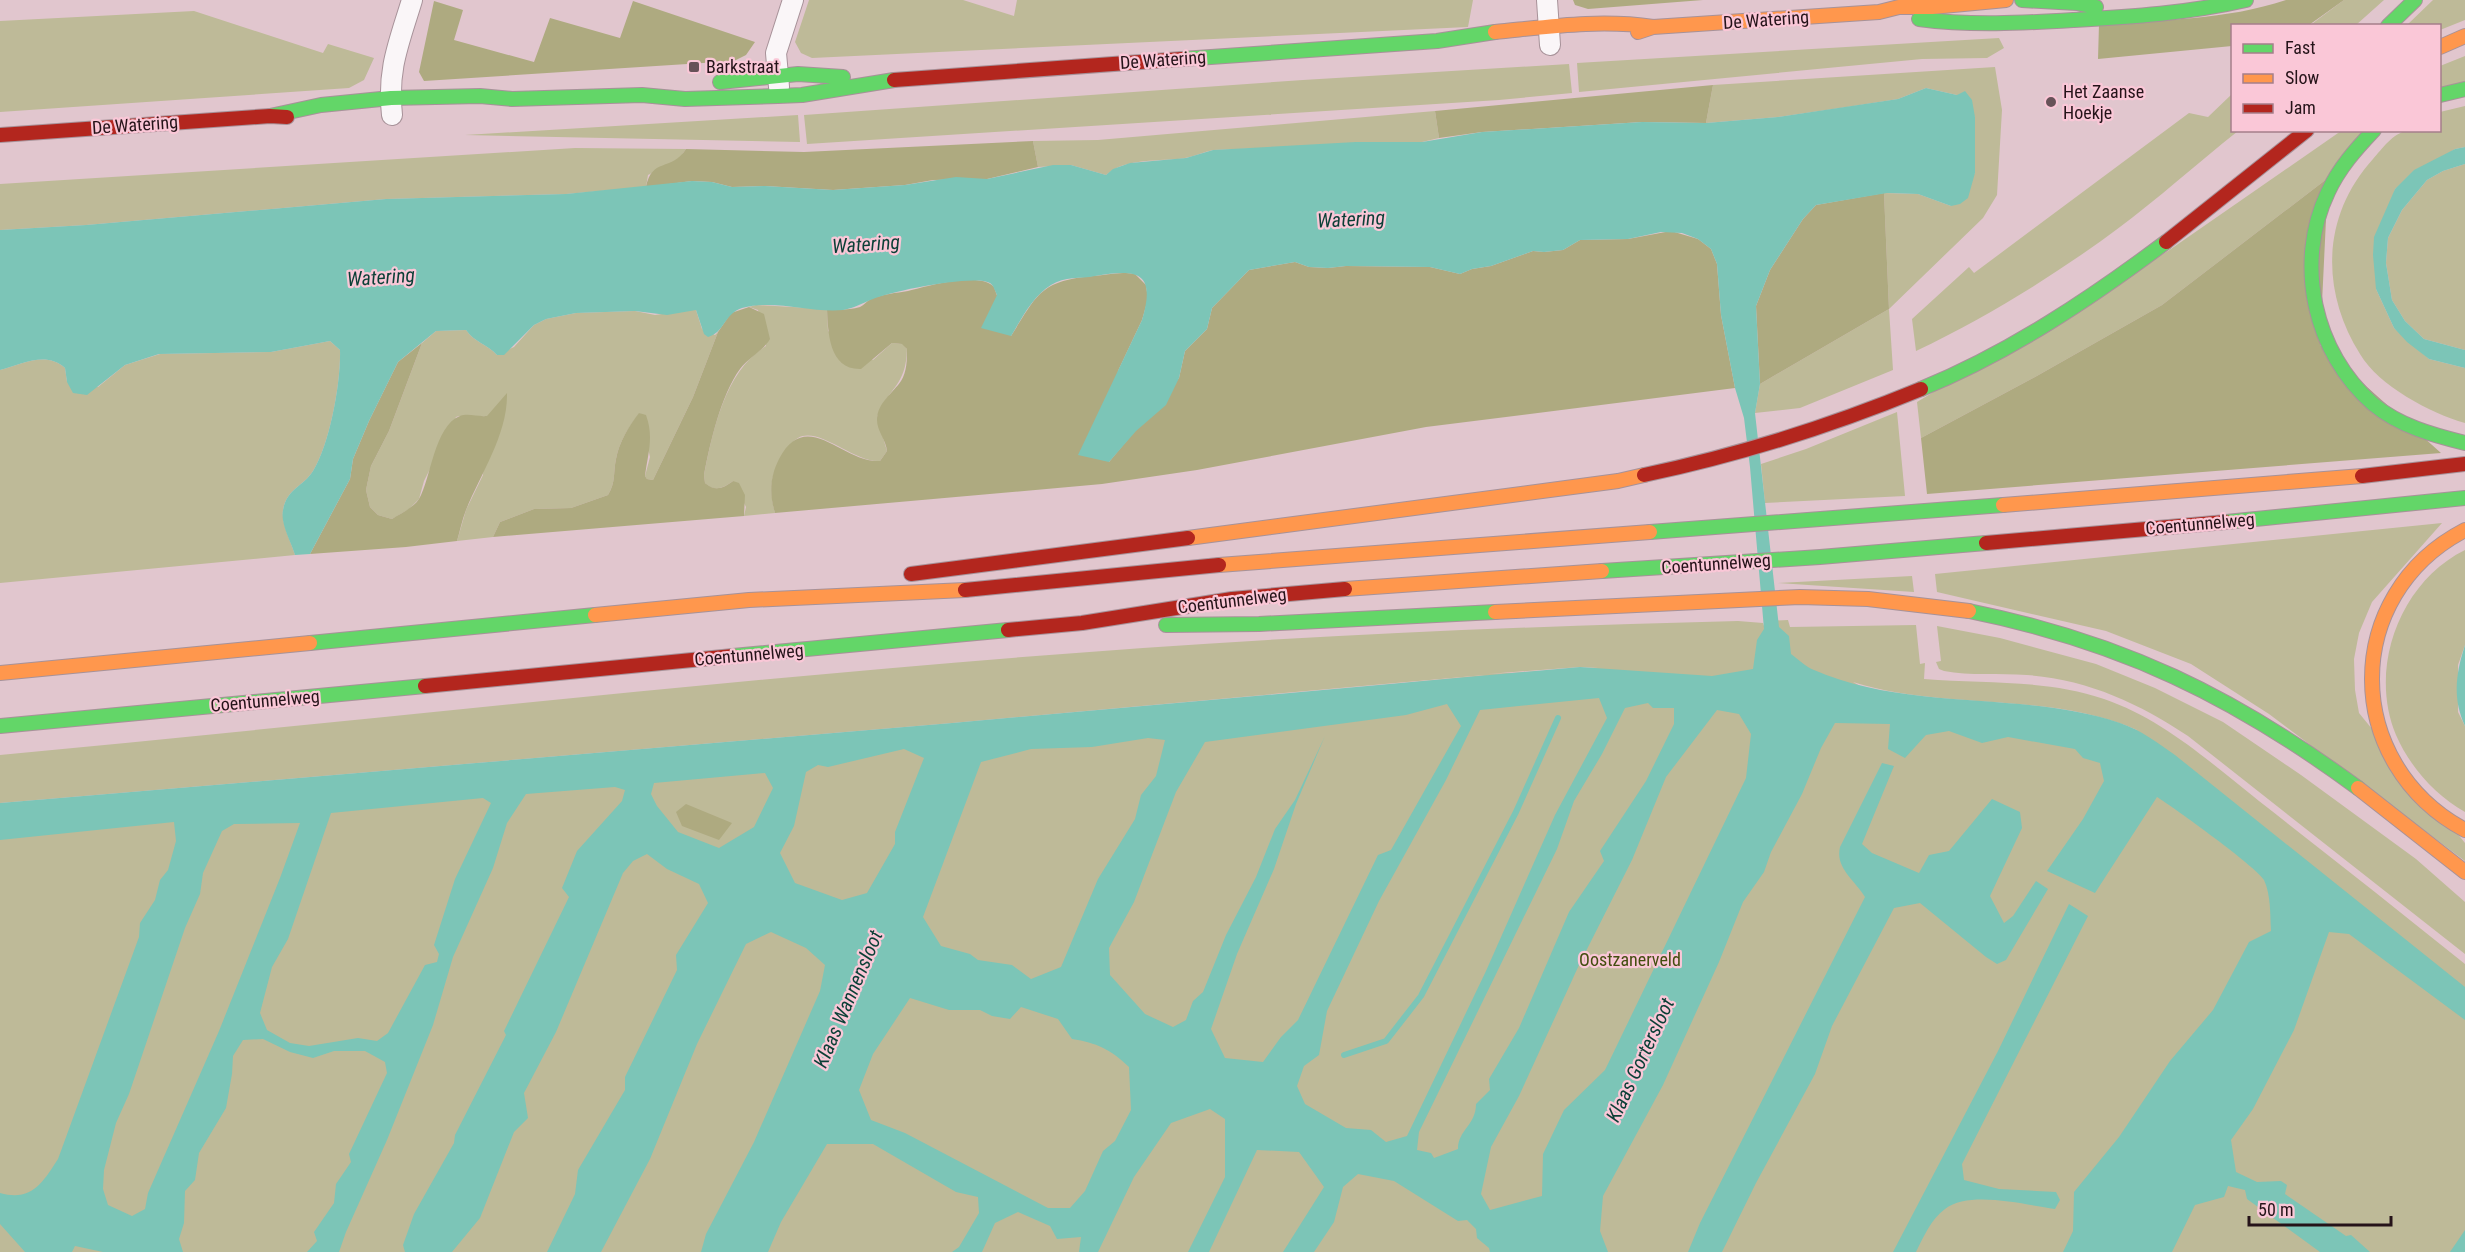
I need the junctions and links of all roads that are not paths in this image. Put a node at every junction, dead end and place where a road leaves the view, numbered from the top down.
1 (412, 0) edge
2 (793, 0) edge
3 (1547, 0) edge
4 (2006, 0) edge
5 (2022, 0) edge
6 (2246, 0) edge
7 (2415, 0) edge
8 (1879, 12) junction
9 (2144, 17) junction
10 (2390, 24) edge
11 (1653, 27) junction
12 (2465, 36) edge
13 (1599, 38) dead end
14 (1551, 39) junction
15 (1437, 41) junction
16 (1495, 46) dead end
17 (2441, 46) edge
18 (779, 76) junction
19 (890, 80) junction
20 (2465, 88) edge
21 (2441, 94) edge
22 (642, 95) junction
23 (778, 96) junction
24 (512, 99) junction
25 (392, 111) junction
26 (440, 111) dead end
27 (270, 116) junction
28 (326, 118) dead end
29 (2297, 132) edge
30 (2305, 132) edge
31 (2372, 132) edge
32 (0, 135) edge
33 (2287, 147) junction
34 (2465, 443) edge
35 (2465, 464) edge
36 (2465, 498) edge
37 (2465, 530) edge
38 (903, 576) dead end
39 (879, 579) dead end
40 (749, 600) junction
41 (1082, 623) junction
42 (0, 673) edge
43 (0, 726) edge
44 (2465, 830) edge
45 (2465, 872) edge

1 - 25 street
2 - 18 street
3 - 14 street
4 - 8 main road, De Watering
5 - 9 main road
6 - 9 main road
7 - 10 main road
8 - 9 main road, De Watering
8 - 11 main road, De Watering
11 - 13 main road, De Watering
11 - 14 main road, De Watering
12 - 17 main road
14 - 15 main road, De Watering
15 - 16 main road, De Watering
15 - 19 main road, De Watering
18 - 19 main road, De Watering
18 - 22 main road, De Watering
18 - 23 street
19 - 23 main road, De Watering
20 - 21 main road
22 - 23 main road, De Watering
22 - 24 main road, De Watering
24 - 25 main road, De Watering
24 - 26 main road, De Watering
25 - 27 main road, De Watering
27 - 28 main road, De Watering
27 - 32 main road, De Watering
29 - 33 main road
30 - 33 main road
31 - 34 main road
33 - 38 main road
35 - 40 main road, Coentunnelweg
36 - 41 main road, Coentunnelweg
37 - 44 main road
39 - 40 main road
40 - 42 main road, Coentunnelweg
41 - 43 main road, Coentunnelweg
41 - 45 main road

